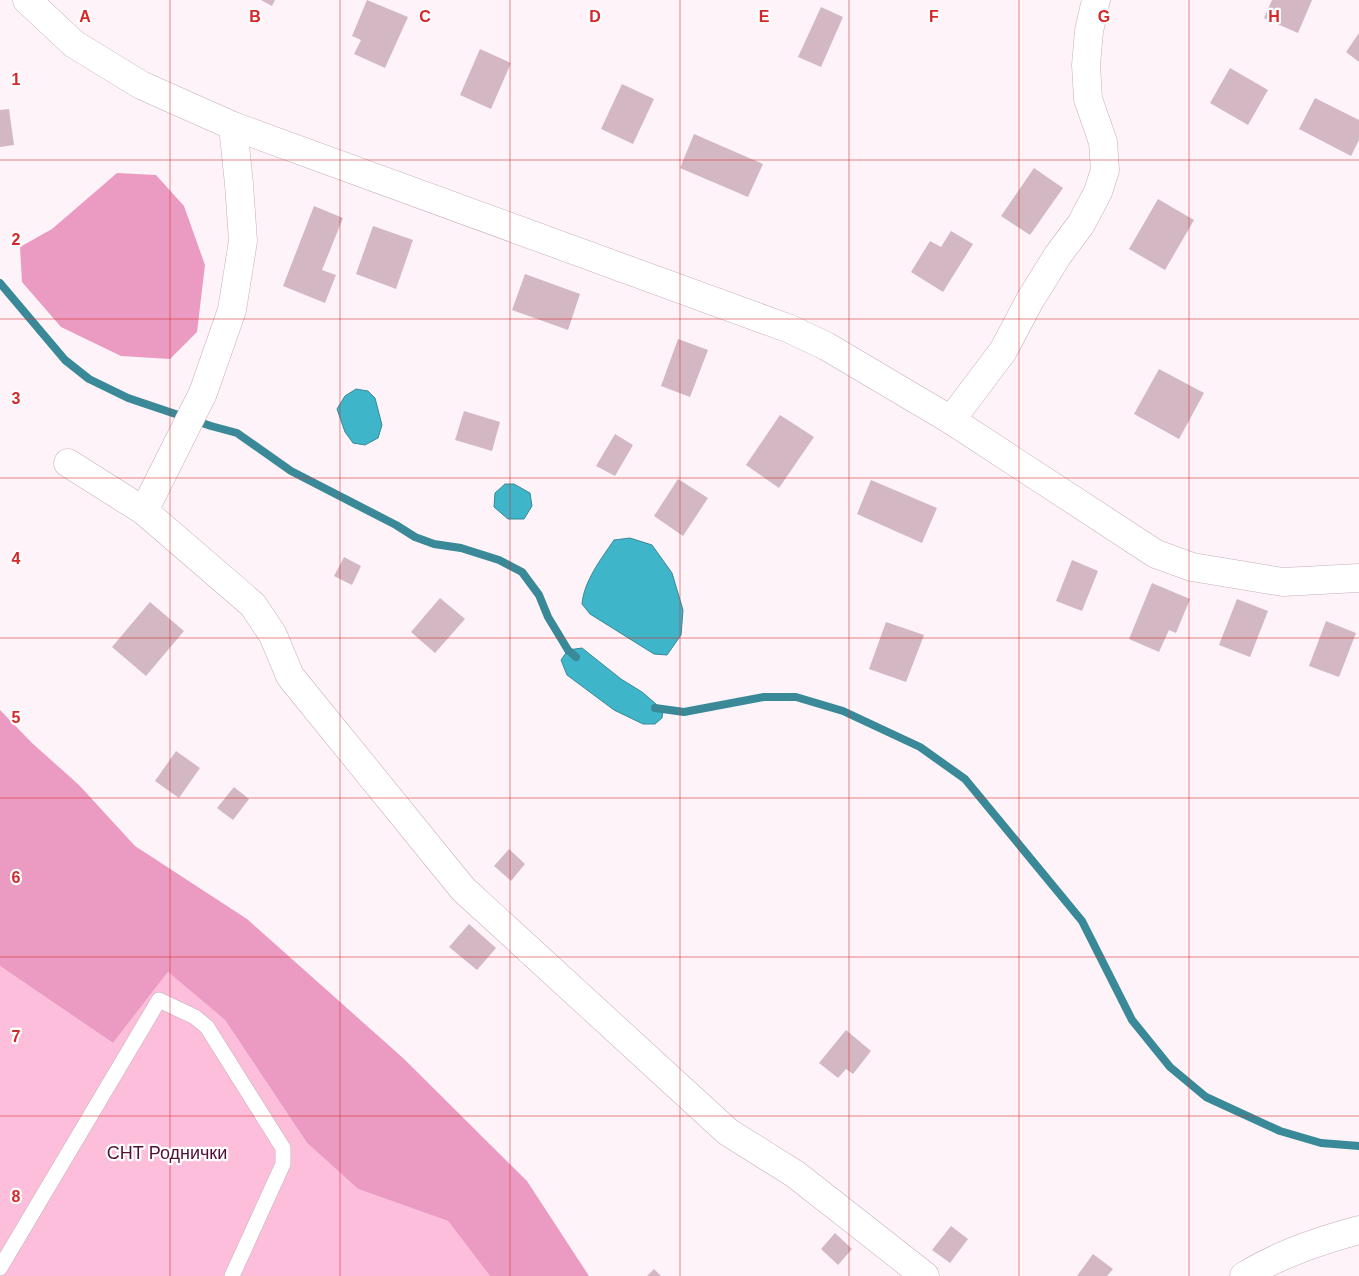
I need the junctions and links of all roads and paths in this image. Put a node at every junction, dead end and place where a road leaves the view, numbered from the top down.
1 (27, 0) edge
2 (1096, 0) edge
3 (233, 126) junction
4 (951, 420) junction
5 (68, 463) dead end
6 (144, 511) junction
7 (1359, 578) edge
8 (1359, 1230) edge
9 (0, 1268) edge
10 (232, 1276) edge
11 (925, 1276) edge
12 (1244, 1276) edge

1 - 3 street
2 - 4 street
3 - 4 street
3 - 6 street
4 - 7 street
5 - 6 street
6 - 11 street
8 - 12 street
9 - 10 lane

